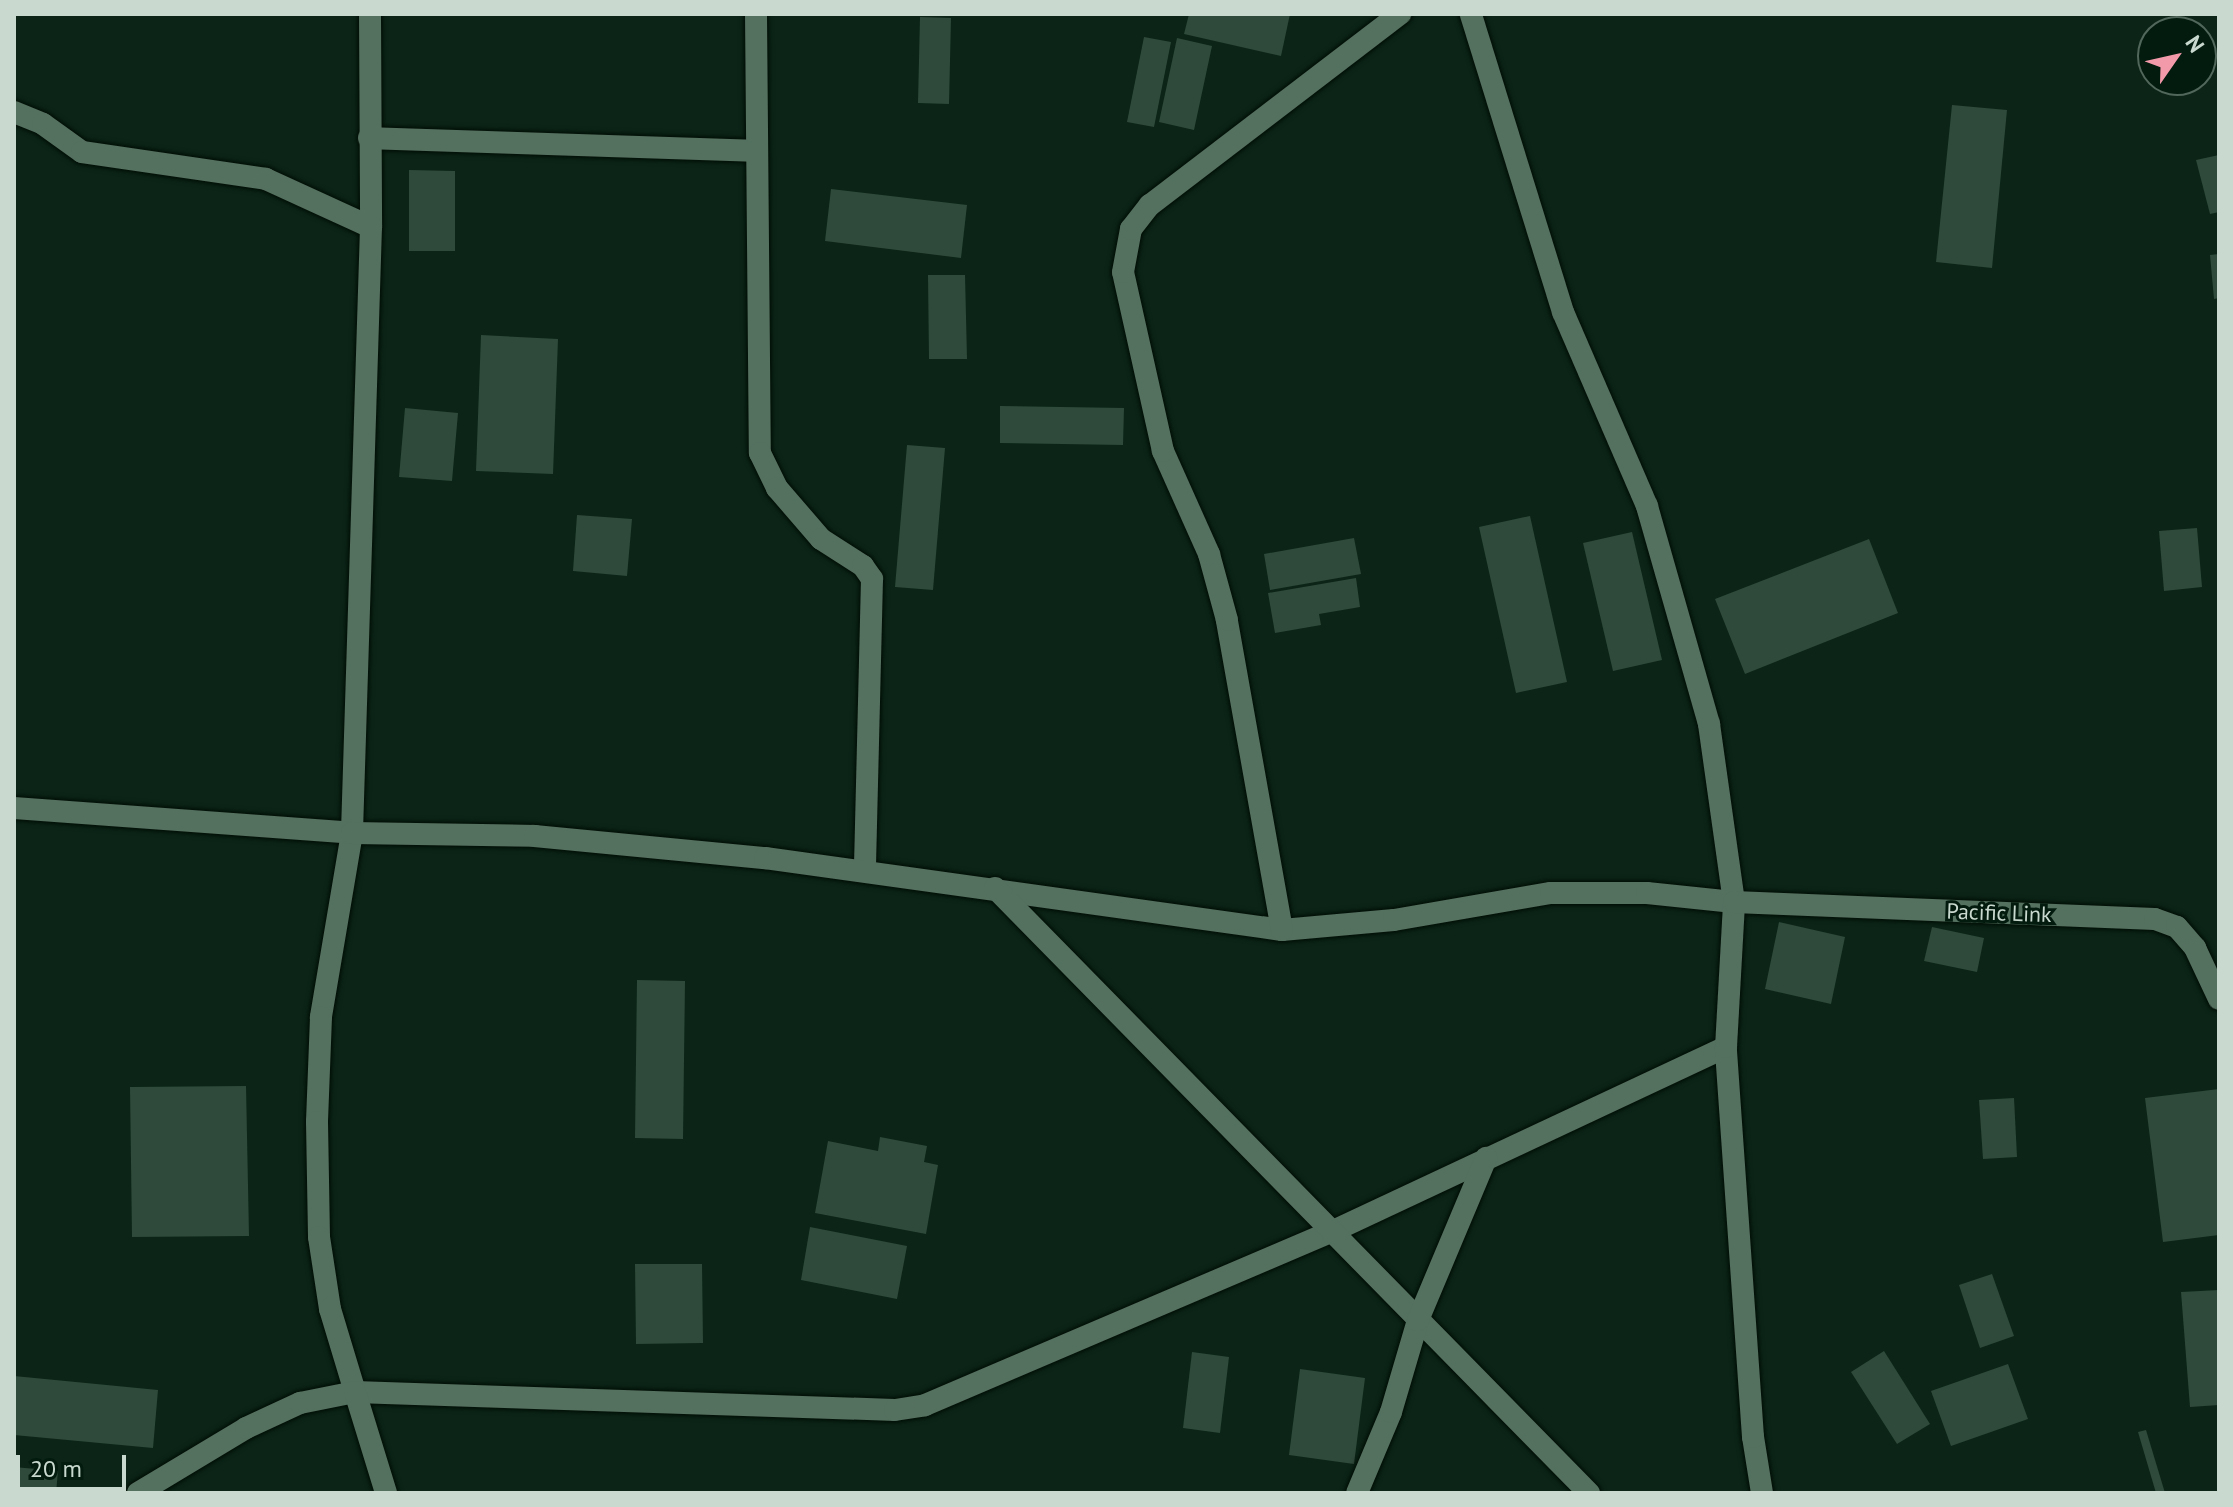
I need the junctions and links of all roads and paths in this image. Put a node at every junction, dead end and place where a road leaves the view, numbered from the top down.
1 (370, 14) edge
2 (756, 14) edge
3 (1400, 14) edge
4 (1471, 14) edge
5 (14, 112) edge
6 (369, 138) junction
7 (757, 151) junction
8 (371, 227) junction
9 (14, 808) edge
10 (352, 833) junction
11 (865, 871) junction
12 (995, 888) junction
13 (1734, 902) junction
14 (1282, 930) junction
15 (2219, 999) edge
16 (1726, 1047) junction
17 (1486, 1158) junction
18 (1331, 1232) junction
19 (1418, 1320) junction
20 (355, 1392) junction
21 (138, 1493) edge
22 (386, 1493) edge
23 (1357, 1493) edge
24 (1589, 1493) edge
25 (1762, 1493) edge

1 - 6 street
2 - 7 street
3 - 14 street
4 - 13 street
5 - 8 street
6 - 7 street
6 - 8 street
7 - 11 street
8 - 10 street
9 - 10 street, Pacific Link
10 - 11 street, Pacific Link
10 - 20 street
11 - 12 street, Pacific Link
12 - 14 street, Pacific Link
12 - 18 street
13 - 14 street, Pacific Link
13 - 15 street, Pacific Link
13 - 16 street
16 - 17 street
16 - 25 street
17 - 18 street
17 - 19 street
18 - 19 street
18 - 20 street
19 - 23 street
19 - 24 street
20 - 21 street
20 - 22 street

